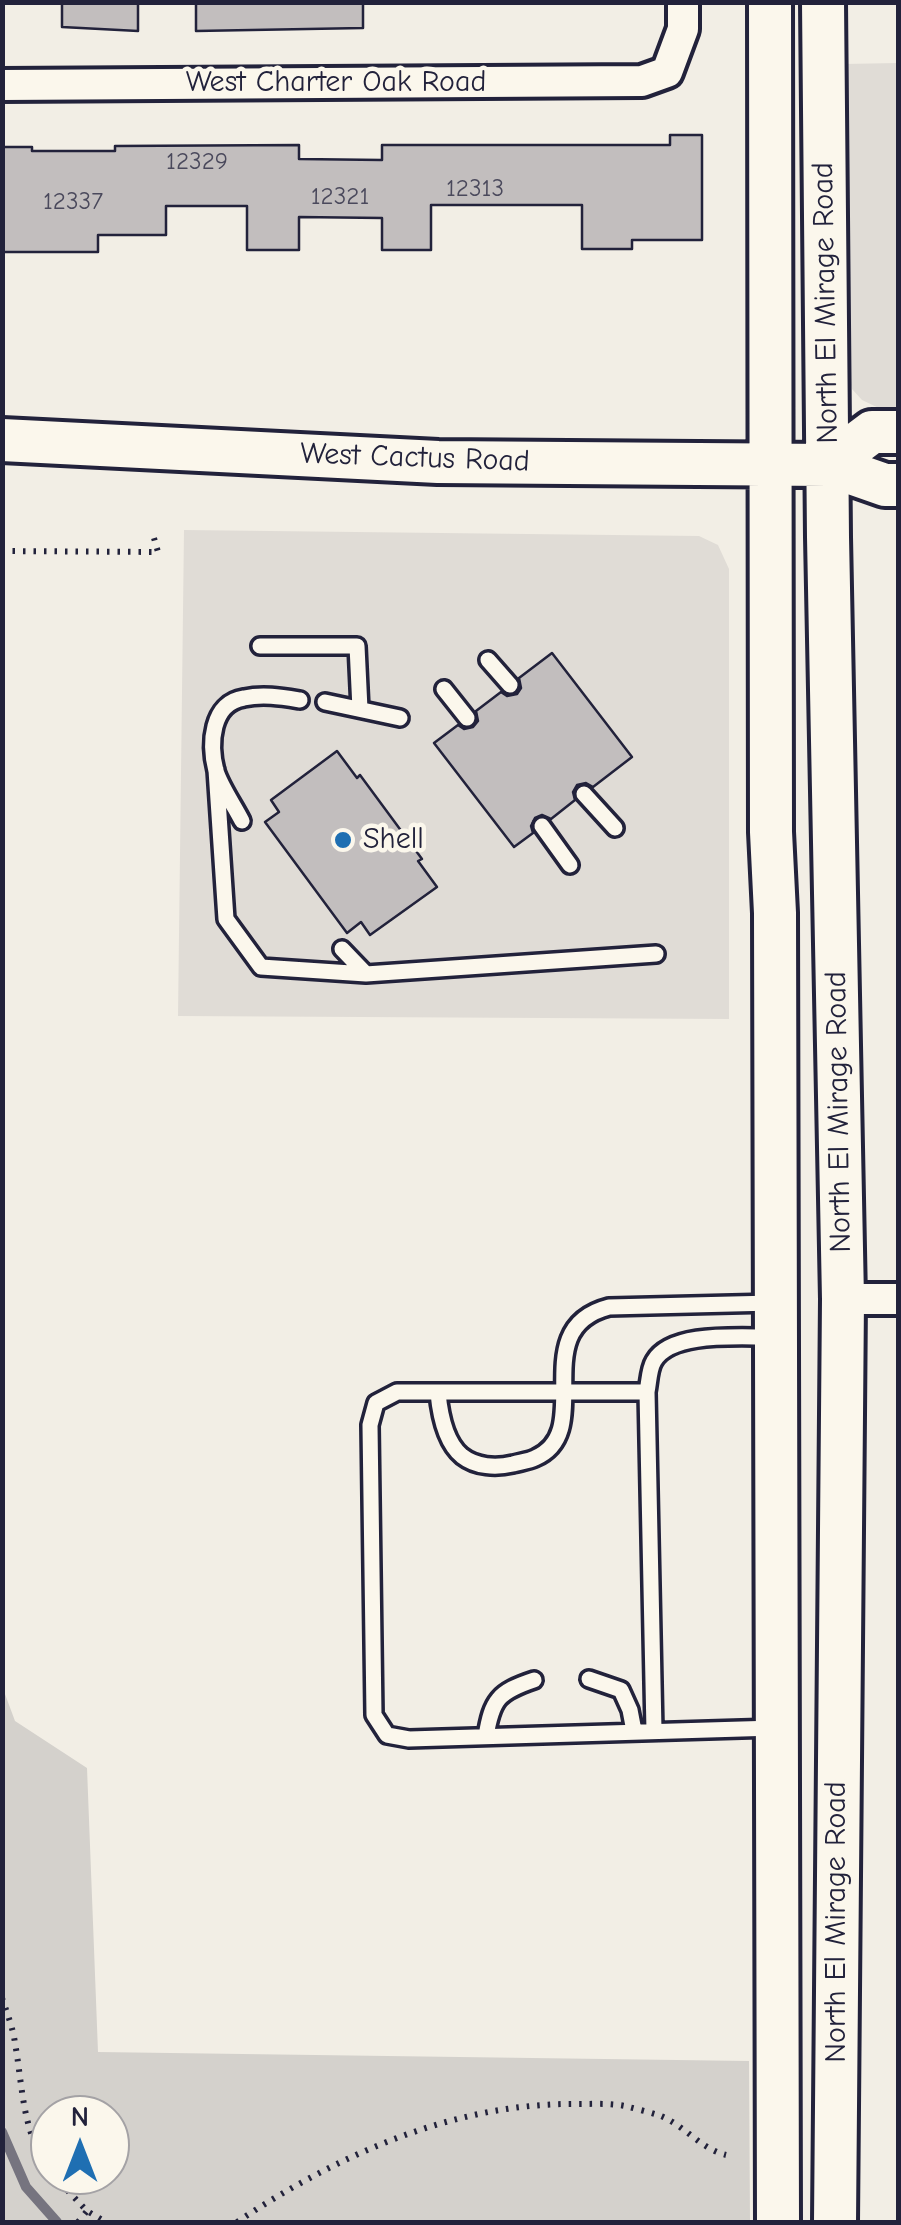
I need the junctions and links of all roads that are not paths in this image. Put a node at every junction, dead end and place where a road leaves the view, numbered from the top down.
1 (683, 2) edge
2 (770, 2) edge
3 (824, 2) edge
4 (2, 86) edge
5 (898, 432) edge
6 (2, 440) edge
7 (772, 464) junction
8 (828, 465) junction
9 (898, 484) edge
10 (260, 646) dead end
11 (488, 660) dead end
12 (510, 686) dead end
13 (444, 689) dead end
14 (300, 700) dead end
15 (325, 702) dead end
16 (360, 709) junction
17 (400, 718) dead end
18 (467, 718) dead end
19 (216, 770) junction
20 (584, 794) dead end
21 (242, 821) dead end
22 (542, 826) dead end
23 (615, 828) dead end
24 (570, 864) dead end
25 (342, 949) dead end
26 (656, 954) dead end
27 (366, 974) junction
28 (842, 1299) junction
29 (898, 1299) edge
30 (776, 1320) junction
31 (647, 1392) junction
32 (438, 1393) junction
33 (564, 1393) junction
34 (534, 1680) dead end
35 (590, 1680) dead end
36 (779, 1728) junction
37 (634, 1732) junction
38 (654, 1732) junction
39 (486, 1736) junction
40 (778, 2222) edge
41 (835, 2222) edge

1 - 4 street, West Charter Oak Road
2 - 7 main road, North El Mirage Road
3 - 8 main road, North El Mirage Road
5 - 8 main road
6 - 7 main road, West Cactus Road
7 - 8 main road, West Cactus Road
7 - 30 main road, North El Mirage Road
8 - 9 main road, West Cactus Road
8 - 28 main road, North El Mirage Road
10 - 16 lane
11 - 12 lane
13 - 18 lane
14 - 19 lane
15 - 16 lane
16 - 17 lane
19 - 21 lane
19 - 27 lane
20 - 23 lane
22 - 24 lane
25 - 27 lane
26 - 27 lane
28 - 29 street
28 - 41 main road, North El Mirage Road
30 - 31 lane
30 - 33 lane
30 - 36 main road, North El Mirage Road
31 - 33 lane
31 - 38 lane
32 - 33 lane
32 - 33 lane
32 - 39 lane
34 - 39 lane
35 - 37 lane
36 - 38 lane
36 - 40 main road, North El Mirage Road
37 - 38 lane
37 - 39 lane

